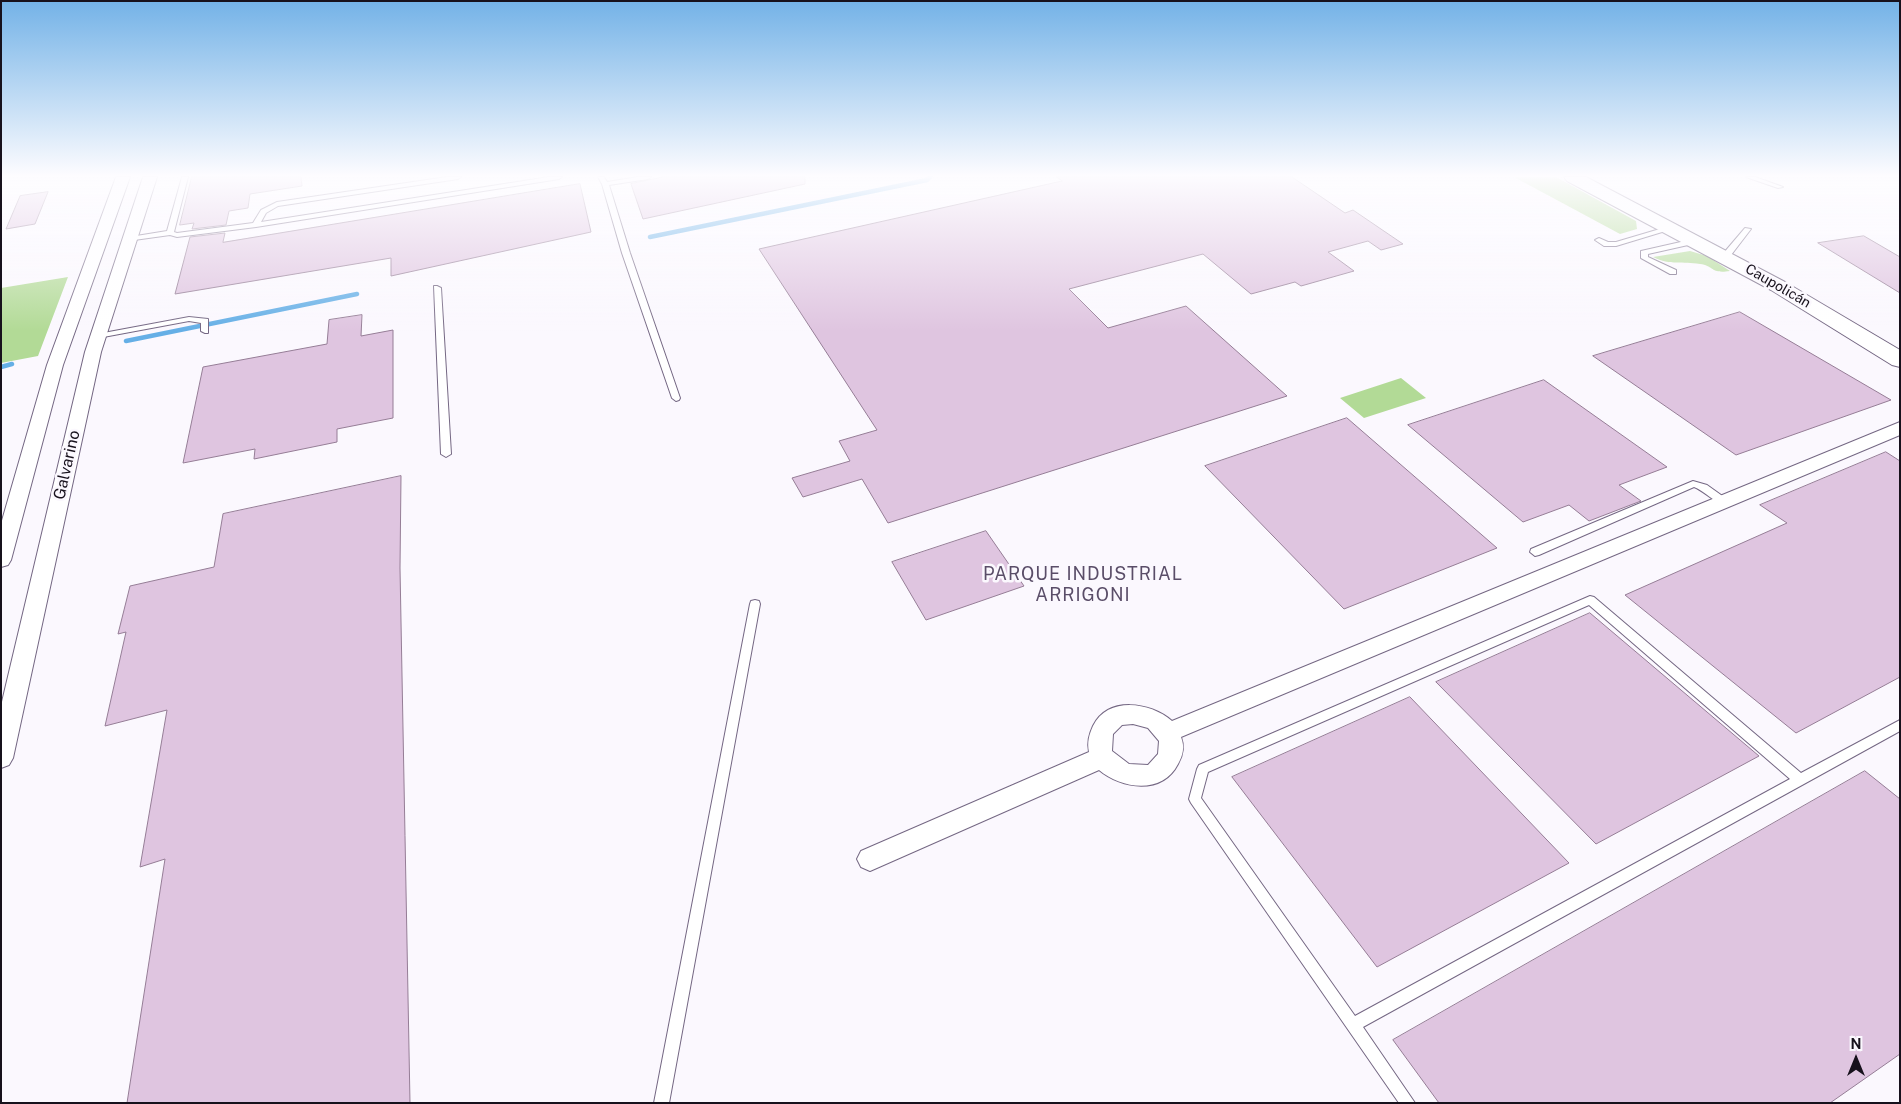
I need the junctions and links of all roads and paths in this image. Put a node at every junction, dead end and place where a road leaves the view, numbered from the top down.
1 (104, 229) edge
2 (133, 229) edge
3 (171, 229) edge
4 (232, 229) edge
5 (620, 229) edge
6 (1668, 229) edge
7 (1671, 229) edge
8 (1747, 229) dead end
9 (170, 233) junction
10 (130, 239) junction
11 (1599, 240) dead end
12 (1694, 241) junction
13 (1725, 256) junction
14 (1673, 272) dead end
15 (437, 288) dead end
16 (205, 330) dead end
17 (98, 336) junction
18 (62, 344) junction
19 (1900, 360) edge
20 (676, 398) dead end
21 (1900, 428) edge
22 (446, 454) dead end
23 (1725, 502) junction
24 (1535, 552) dead end
25 (1, 560) edge
26 (755, 604) dead end
27 (1900, 725) edge
28 (1167, 733) junction
29 (1104, 757) junction
30 (1, 758) edge
31 (1800, 780) junction
32 (870, 858) dead end
33 (1353, 1025) junction
34 (661, 1103) edge
35 (1408, 1103) edge

1 - 18 street
2 - 10 street, Galvarino
3 - 9 lane
4 - 9 lane
5 - 20 lane
6 - 11 lane
7 - 12 main road, Caupolicán
8 - 13 lane
9 - 10 lane
10 - 17 street, Galvarino
12 - 13 main road, Caupolicán
12 - 14 lane
13 - 19 main road, Caupolicán
15 - 22 lane
16 - 17 lane
17 - 18 street
17 - 30 street, Galvarino
18 - 25 street
21 - 23 street
23 - 24 lane
23 - 28 street
26 - 34 lane
27 - 31 lane
28 - 29 street
28 - 29 street
29 - 32 street
31 - 33 lane
31 - 33 lane
33 - 35 lane

